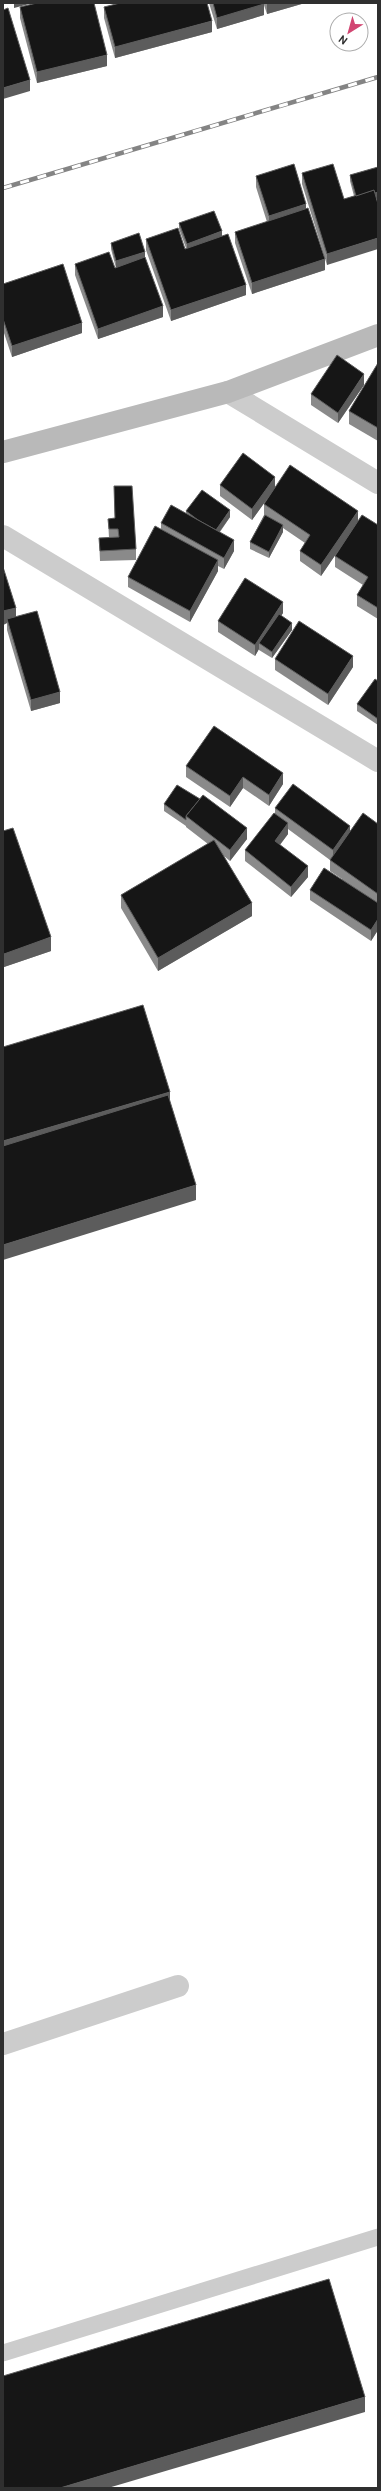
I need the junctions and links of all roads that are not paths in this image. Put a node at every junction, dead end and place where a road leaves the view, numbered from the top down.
1 (378, 335) edge
2 (228, 392) junction
3 (3, 452) edge
4 (378, 483) edge
5 (3, 536) edge
6 (378, 761) edge
7 (178, 1986) dead end
8 (3, 2044) edge
9 (378, 2237) edge
10 (3, 2353) edge

1 - 2 street
2 - 3 street
2 - 4 street
5 - 6 street
7 - 8 street
9 - 10 lane

